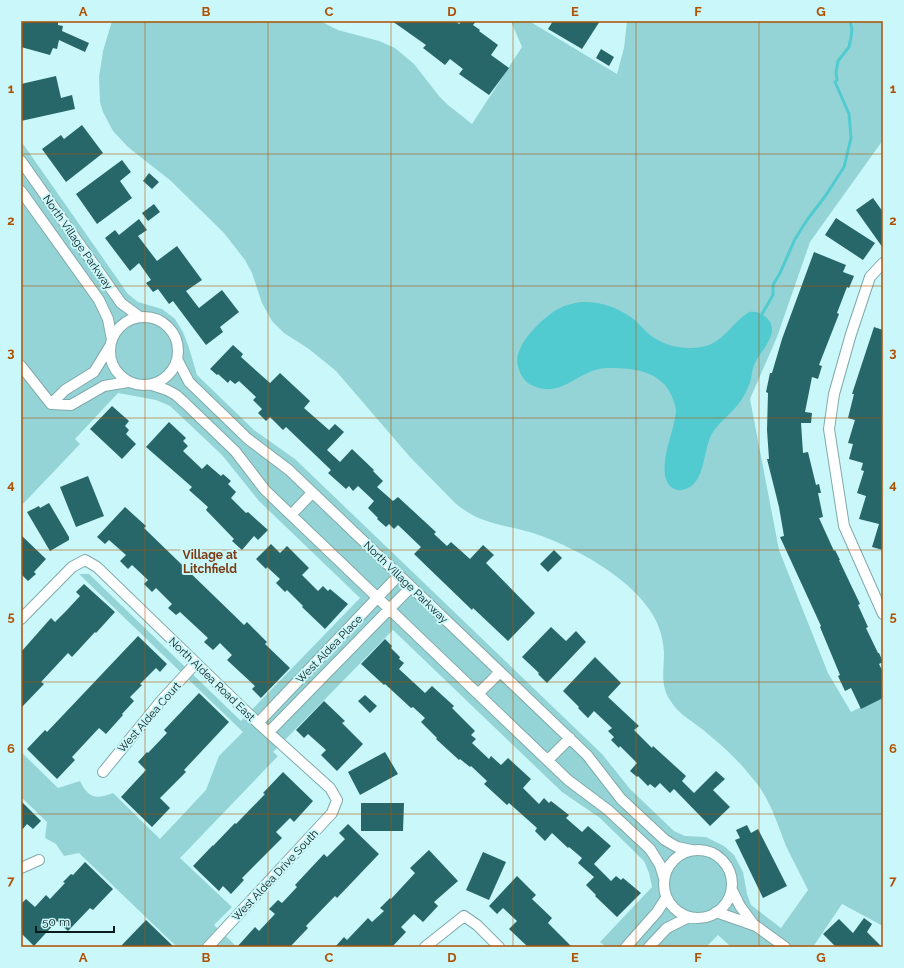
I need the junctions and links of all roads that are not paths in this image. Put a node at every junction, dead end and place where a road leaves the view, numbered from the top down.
1 (21, 161) edge
2 (21, 191) edge
3 (883, 263) edge
4 (140, 317) junction
5 (111, 343) junction
6 (177, 360) junction
7 (23, 373) edge
8 (128, 382) junction
9 (152, 385) junction
10 (51, 404) junction
11 (312, 492) junction
12 (291, 515) junction
13 (399, 575) junction
14 (411, 587) junction
15 (377, 598) junction
16 (389, 609) junction
17 (883, 614) edge
18 (21, 619) edge
19 (196, 663) junction
20 (500, 672) junction
21 (478, 694) junction
22 (258, 723) junction
23 (269, 732) junction
24 (570, 738) junction
25 (548, 760) junction
26 (103, 772) dead end
27 (337, 800) joint
28 (691, 850) junction
29 (39, 860) dead end
30 (21, 868) edge
31 (664, 878) junction
32 (732, 890) junction
33 (666, 898) junction
34 (716, 912) junction
35 (689, 917) junction
36 (756, 926) junction
37 (211, 946) edge
38 (425, 947) edge
39 (499, 947) edge
40 (626, 947) edge
41 (649, 947) edge
42 (785, 947) edge

1 - 4 street, North Village Parkway
2 - 5 street, North Village Parkway
3 - 17 street
4 - 5 street
4 - 6 street
5 - 8 street
5 - 10 street
6 - 9 street
6 - 11 street, North Village Parkway
7 - 10 street
8 - 9 street
8 - 10 street
9 - 12 street
11 - 12 street
11 - 13 street, North Village Parkway
12 - 15 street
13 - 14 street, North Village Parkway
13 - 15 street, West Aldea Place
14 - 16 street, West Aldea Place
14 - 20 street, North Village Parkway
15 - 16 street
15 - 22 street, West Aldea Place
16 - 21 street
16 - 23 street, West Aldea Place
18 - 19 street, North Aldea Road East
19 - 22 street, North Aldea Road East
19 - 26 street, West Aldea Court
20 - 21 street
20 - 24 street, North Village Parkway
21 - 25 street
22 - 23 street, North Aldea Road East
23 - 27 street, North Aldea Road East
24 - 25 street
24 - 28 street, North Village Parkway
25 - 31 street
27 - 37 street, West Aldea Drive South
28 - 31 street
28 - 32 street
29 - 30 street
31 - 33 street
32 - 34 street
32 - 36 street
33 - 35 street
33 - 40 street
34 - 35 street
34 - 36 street
35 - 41 street
36 - 42 street
38 - 39 street

